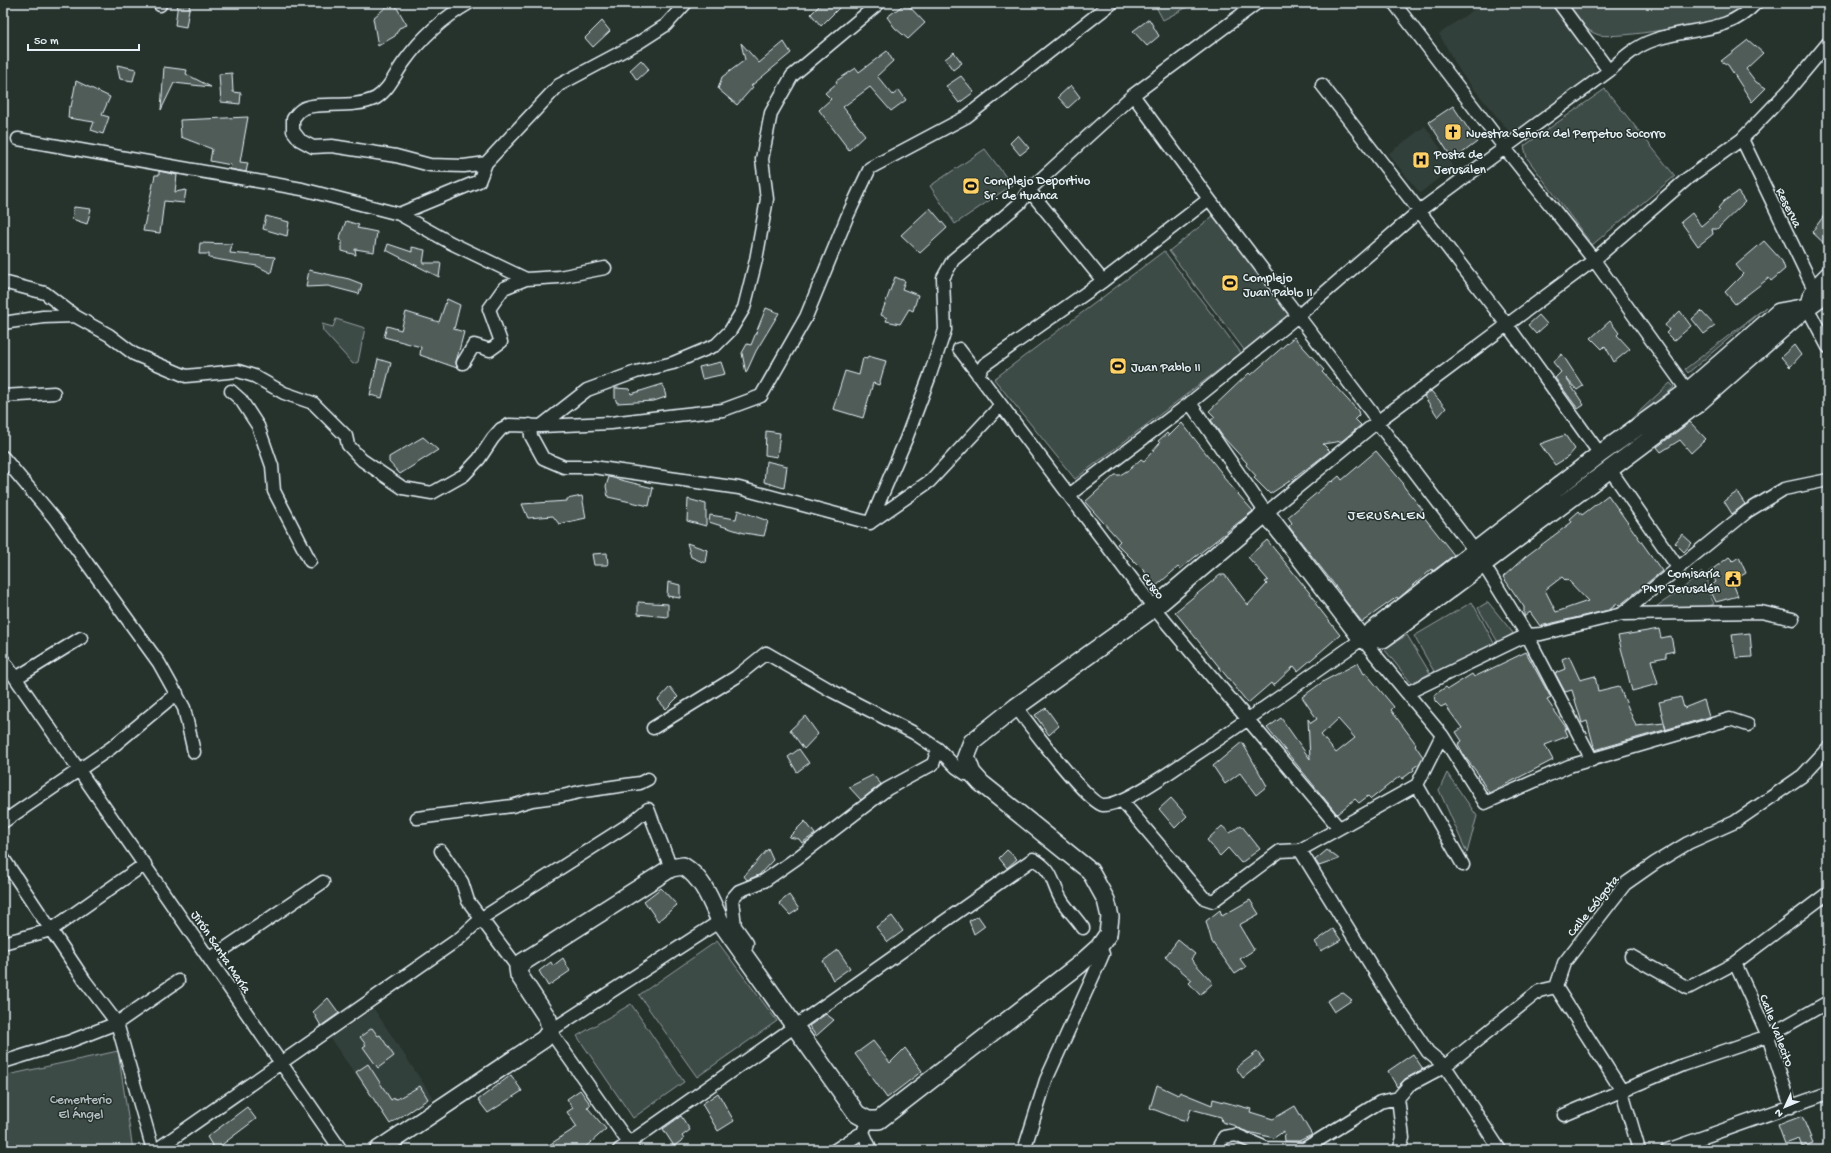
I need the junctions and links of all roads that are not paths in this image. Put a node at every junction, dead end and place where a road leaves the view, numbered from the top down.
1 (469, 3) edge
2 (686, 3) edge
3 (880, 3) edge
4 (1112, 3) edge
5 (1257, 3) edge
6 (1394, 3) edge
7 (1559, 3) edge
8 (1756, 3) edge
9 (1828, 43) edge
10 (1609, 71) junction
11 (1322, 85) dead end
12 (1134, 95) junction
13 (18, 139) dead end
14 (1742, 139) junction
15 (1504, 147) junction
16 (486, 163) junction
17 (1029, 190) junction
18 (1209, 199) junction
19 (1419, 211) junction
20 (399, 214) junction
21 (1594, 260) junction
22 (605, 268) dead end
23 (1828, 272) edge
24 (526, 280) junction
25 (1103, 281) junction
26 (3, 282) edge
27 (1821, 290) edge
28 (1807, 307) junction
29 (1299, 315) junction
30 (75, 316) junction
31 (3, 323) edge
32 (1508, 326) junction
33 (1828, 347) edge
34 (959, 349) dead end
35 (463, 363) dead end
36 (978, 375) junction
37 (231, 391) dead end
38 (54, 393) dead end
39 (3, 396) edge
40 (1692, 397) junction
41 (1190, 403) junction
42 (1001, 405) junction
43 (1377, 422) junction
44 (534, 429) junction
45 (3, 457) edge
46 (1605, 461) junction
47 (1828, 480) edge
48 (1069, 495) junction
49 (1266, 513) junction
50 (870, 523) junction
51 (1479, 558) junction
52 (310, 561) dead end
53 (1679, 569) junction
54 (1154, 608) junction
55 (1622, 614) junction
56 (1793, 619) dead end
57 (1527, 635) junction
58 (81, 638) dead end
59 (1362, 639) junction
60 (3, 660) edge
61 (16, 678) junction
62 (177, 693) junction
63 (1407, 694) junction
64 (1016, 707) junction
65 (1249, 719) junction
66 (1748, 725) dead end
67 (653, 728) dead end
68 (1442, 735) junction
69 (1828, 748) edge
70 (938, 749) junction
71 (194, 752) dead end
72 (1592, 760) junction
73 (78, 770) junction
74 (972, 773) junction
75 (648, 779) dead end
76 (1417, 785) junction
77 (1122, 801) junction
78 (417, 818) dead end
79 (3, 822) edge
80 (1339, 828) junction
81 (1300, 850) junction
82 (441, 851) dead end
83 (3, 858) edge
84 (145, 864) junction
85 (1463, 865) dead end
86 (671, 868) junction
87 (323, 882) dead end
88 (1828, 893) edge
89 (482, 918) junction
90 (720, 921) junction
91 (1083, 928) dead end
92 (51, 930) junction
93 (3, 943) edge
94 (1099, 947) junction
95 (741, 951) junction
96 (1631, 956) dead end
97 (211, 958) junction
98 (1735, 963) junction
99 (518, 968) junction
100 (178, 981) dead end
101 (1556, 987) junction
102 (1828, 1002) edge
103 (118, 1023) junction
104 (795, 1028) junction
105 (550, 1031) junction
106 (1768, 1036) junction
107 (3, 1062) edge
108 (282, 1064) junction
109 (1445, 1066) junction
110 (1622, 1091) junction
111 (1828, 1093) edge
112 (1398, 1098) junction
113 (1791, 1107) junction
114 (1564, 1115) dead end
115 (865, 1126) junction
116 (627, 1148) edge
117 (153, 1150) edge
118 (156, 1150) edge
119 (342, 1150) edge
120 (378, 1150) edge
121 (836, 1150) edge
122 (871, 1150) edge
123 (1024, 1150) edge
124 (1217, 1150) edge
125 (1399, 1150) edge
126 (1500, 1150) edge
127 (1639, 1150) edge
128 (1667, 1150) edge

1 - 16 street
2 - 16 street
3 - 44 street
4 - 44 street
5 - 12 street
6 - 15 street
7 - 10 street
8 - 10 street
9 - 14 street
10 - 15 street
11 - 19 street
12 - 17 street
12 - 18 street
13 - 20 street
14 - 21 street
14 - 27 street, Reserva
15 - 19 street
15 - 21 street
16 - 20 street
17 - 25 street
17 - 50 street
18 - 25 street
18 - 29 street
19 - 29 street
19 - 32 street
20 - 24 street
21 - 32 street
21 - 40 street
22 - 24 street
23 - 27 street
24 - 35 street
25 - 36 street
26 - 30 street
27 - 28 street
28 - 33 street
28 - 40 street
29 - 41 street
29 - 43 street
30 - 31 street
30 - 44 street
32 - 43 street
32 - 46 street
34 - 36 street, Cusco
36 - 42 street, Cusco
37 - 52 street
38 - 39 street
40 - 46 street
41 - 48 street
41 - 49 street
42 - 48 street, Cusco
42 - 50 street
43 - 49 street
43 - 51 street
44 - 50 street
45 - 62 street
46 - 51 street
46 - 53 street
47 - 53 street
48 - 54 street, Cusco
49 - 54 street
49 - 59 street
51 - 57 street
51 - 59 street
53 - 55 street
54 - 64 street
54 - 65 street, Cusco
55 - 56 street
55 - 57 street
57 - 63 street
57 - 72 street
58 - 61 street
59 - 63 street
59 - 65 street
60 - 61 street, Jirón Santa María
61 - 73 street, Jirón Santa María
62 - 71 street
62 - 73 street
63 - 68 street
64 - 74 street
64 - 77 street
65 - 77 street
65 - 80 street, Cusco
66 - 72 street
67 - 70 street
68 - 72 street
68 - 76 street
69 - 101 street, Calle Gólgota
70 - 74 street
70 - 95 street
73 - 79 street
73 - 84 street, Jirón Santa María
74 - 94 street
75 - 78 street
76 - 80 street
76 - 85 street
77 - 81 street
80 - 81 street
81 - 109 street
82 - 89 street
83 - 92 street
84 - 92 street
84 - 97 street, Jirón Santa María
86 - 89 street
86 - 90 street
86 - 99 street
87 - 97 street
88 - 98 street
89 - 99 street
89 - 108 street
90 - 95 street
90 - 105 street
91 - 104 street
92 - 93 street
92 - 103 street
94 - 115 street
94 - 123 street
95 - 104 street
96 - 98 street
97 - 108 street, Jirón Santa María
98 - 106 street, Calle Vallecito
99 - 105 street
100 - 103 street
101 - 109 street
101 - 110 street
102 - 106 street
103 - 107 street
103 - 117 street
104 - 115 street
104 - 116 street
105 - 116 street
105 - 120 street
106 - 110 street
106 - 113 street, Calle Vallecito
108 - 118 street
108 - 119 street, Jirón Santa María
109 - 112 street
109 - 126 street
110 - 114 street
110 - 127 street
111 - 113 street
112 - 124 street
112 - 125 street
113 - 128 street
115 - 121 street
115 - 122 street

